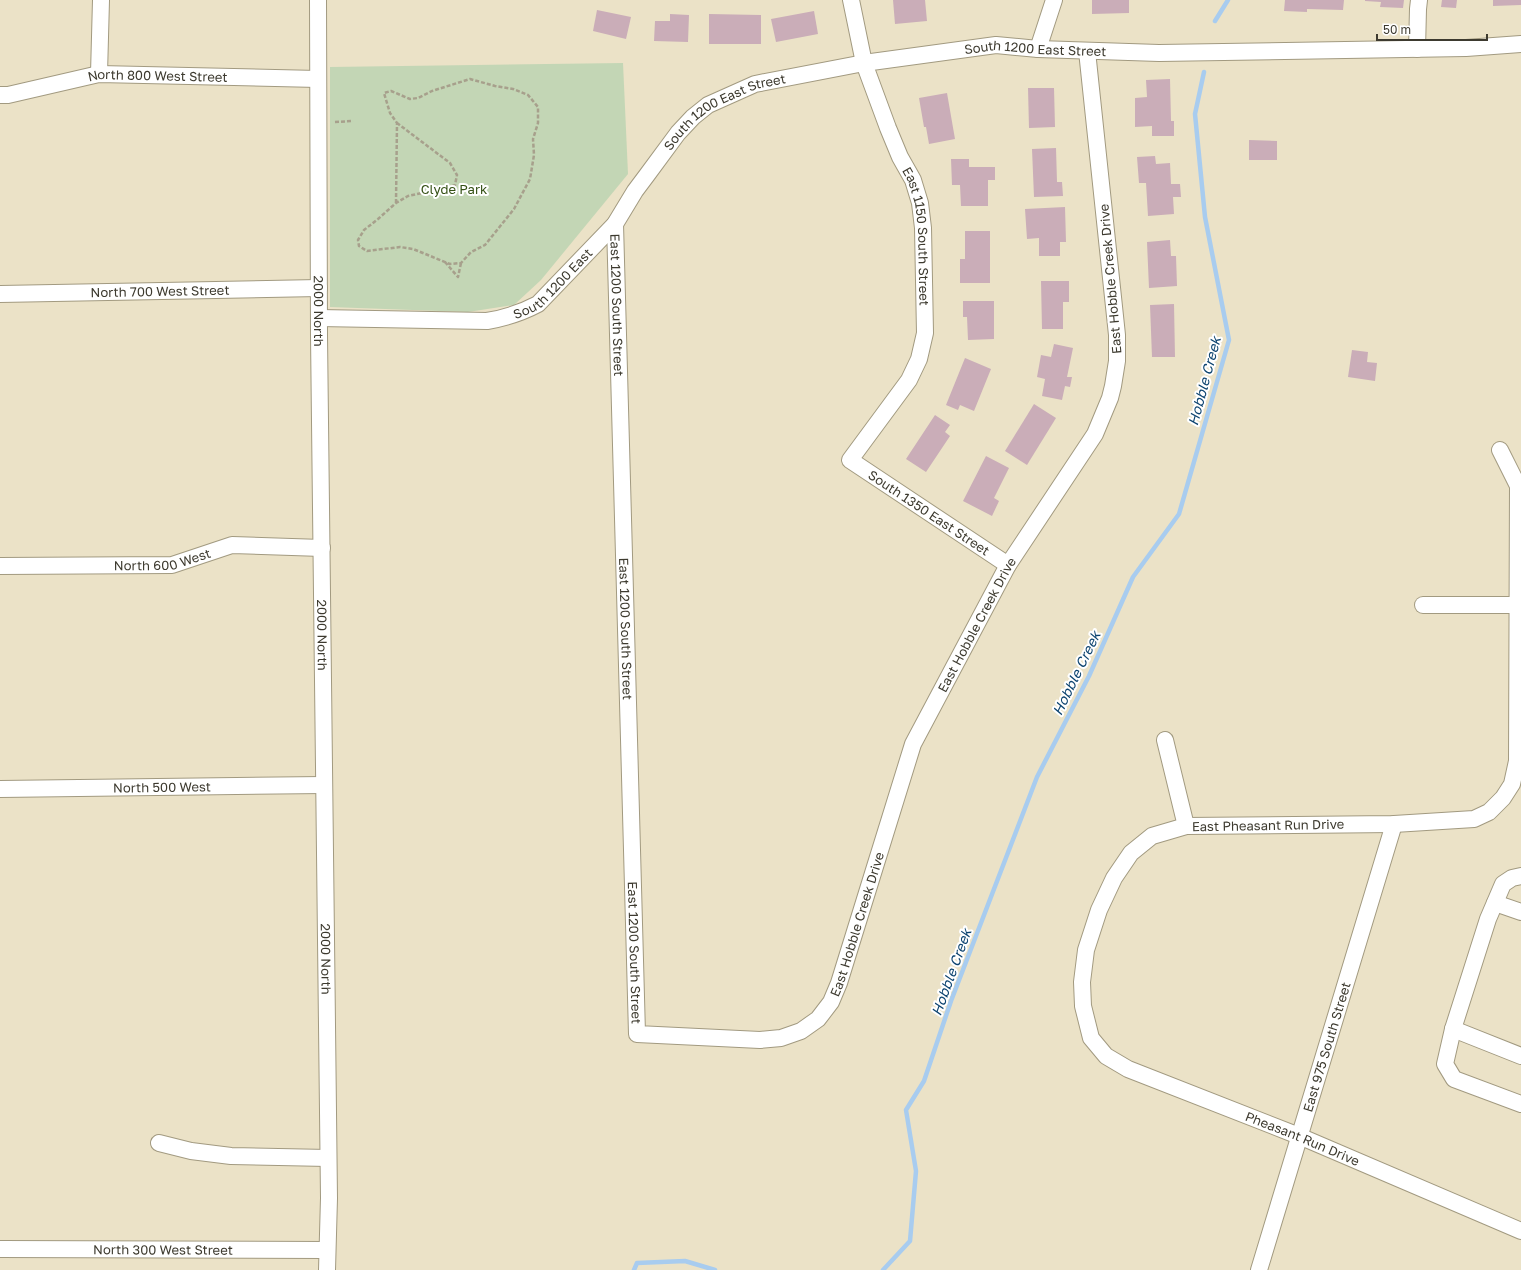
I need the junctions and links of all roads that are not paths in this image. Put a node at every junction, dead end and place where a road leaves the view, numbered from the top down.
1 (101, 0) edge
2 (318, 0) edge
3 (851, 0) edge
4 (1054, 0) edge
5 (1419, 0) edge
6 (1521, 44) edge
7 (1038, 49) junction
8 (1417, 49) junction
9 (1087, 51) junction
10 (864, 63) junction
11 (99, 74) junction
12 (318, 79) junction
13 (0, 95) edge
14 (615, 224) junction
15 (319, 288) junction
16 (0, 294) edge
17 (319, 318) junction
18 (1500, 450) dead end
19 (850, 460) joint
20 (322, 548) junction
21 (1008, 565) junction
22 (0, 566) edge
23 (1423, 605) dead end
24 (1517, 605) junction
25 (1519, 670) edge
26 (1165, 740) dead end
27 (324, 785) junction
28 (0, 789) edge
29 (1394, 824) junction
30 (1186, 826) junction
31 (1521, 876) edge
32 (1495, 903) junction
33 (1521, 912) edge
34 (1453, 1029) junction
35 (637, 1034) joint
36 (1091, 1038) joint
37 (1521, 1056) edge
38 (1521, 1104) edge
39 (1299, 1136) junction
40 (159, 1144) dead end
41 (328, 1158) junction
42 (1521, 1231) edge
43 (0, 1249) edge
44 (327, 1250) junction
45 (327, 1270) edge
46 (1259, 1270) edge

1 - 11 street
2 - 12 street, 2000 North
3 - 10 street, East 1150 South Street
4 - 7 street
5 - 8 street
6 - 8 street, South 1200 East Street
7 - 9 street, South 1200 East Street
7 - 10 street, South 1200 East Street
8 - 9 street, South 1200 East Street
9 - 21 street, East Hobble Creek Drive
10 - 14 street, South 1200 East Street
10 - 19 street, East 1150 South Street
11 - 12 street, North 800 West Street
11 - 13 street, North 800 West Street
12 - 15 street, 2000 North
14 - 17 street, South 1200 East
14 - 35 street, East 1200 South Street
15 - 16 street, North 700 West Street
15 - 17 street, 2000 North
17 - 20 street, 2000 North
18 - 24 street, East Pheasant Run Drive
19 - 21 street, South 1350 East Street
20 - 22 street, North 600 West
20 - 27 street, 2000 North
21 - 35 street, East Hobble Creek Drive
23 - 24 street
24 - 25 street, East Pheasant Run Drive
25 - 29 street, East Pheasant Run Drive
26 - 30 street
27 - 28 street, North 500 West
27 - 41 street, 2000 North
29 - 30 street, East Pheasant Run Drive
29 - 39 street, East 975 South Street
30 - 36 street, East Pheasant Run Drive
31 - 32 street
32 - 33 street
32 - 34 street
34 - 37 street
34 - 38 street
36 - 39 street, Pheasant Run Drive
39 - 42 street, Pheasant Run Drive
39 - 46 street, East 975 South Street
40 - 41 street
41 - 44 street, 2000 North
43 - 44 street, North 300 West Street
44 - 45 street, 2000 North

